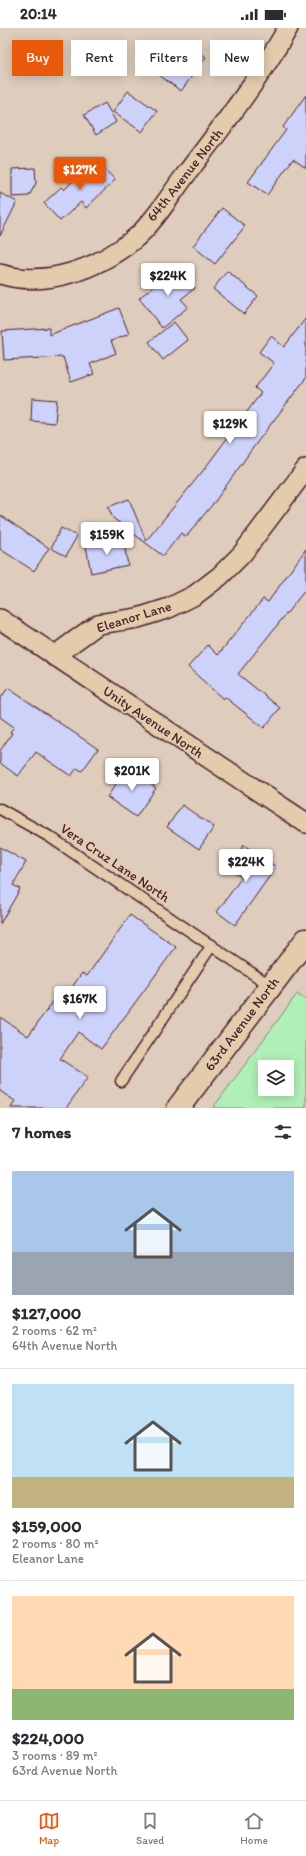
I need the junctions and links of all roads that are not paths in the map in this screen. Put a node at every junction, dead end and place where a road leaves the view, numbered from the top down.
1 (288, 28) edge
2 (0, 274) edge
3 (306, 469) edge
4 (0, 619) edge
5 (54, 656) junction
6 (0, 809) edge
7 (306, 823) edge
8 (212, 946) junction
9 (303, 950) edge
10 (271, 986) junction
11 (121, 1081) dead end
12 (178, 1108) edge

1 - 2 street, 64th Avenue North
3 - 5 street, Eleanor Lane
4 - 5 street, Unity Avenue North
5 - 7 street, Unity Avenue North
6 - 8 lane, Vera Cruz Lane North
8 - 10 lane, Vera Cruz Lane North
8 - 11 lane
9 - 10 street, 63rd Avenue North
10 - 12 street, 63rd Avenue North

